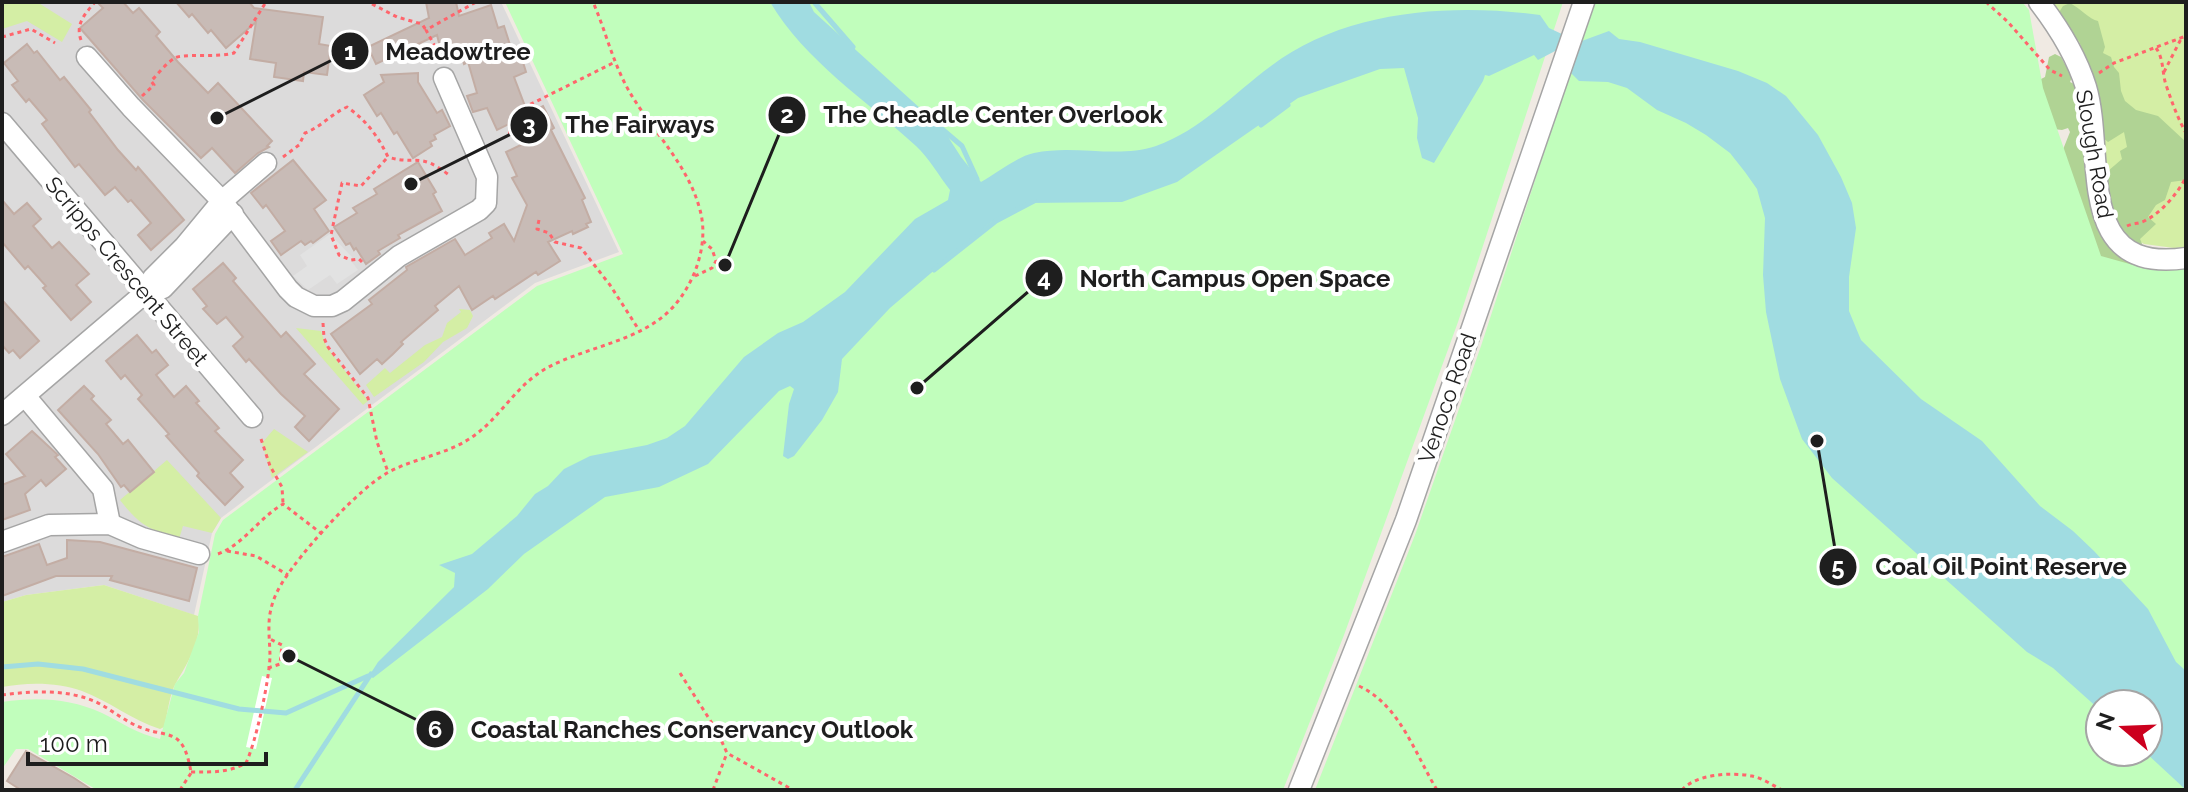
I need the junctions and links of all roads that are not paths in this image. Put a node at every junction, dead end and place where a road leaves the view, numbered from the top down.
1 (1584, 2) edge
2 (2039, 2) edge
3 (87, 57) dead end
4 (444, 68) road end
5 (2, 123) edge
6 (271, 163) road end
7 (227, 207) junction
8 (2186, 258) edge
9 (145, 293) junction
10 (25, 396) junction
11 (2, 415) edge
12 (252, 417) dead end
13 (110, 524) junction
14 (2, 542) edge
15 (203, 554) road end
16 (1299, 790) edge

1 - 16 street, Venoco Road
2 - 8 street, Slough Road
3 - 7 street
4 - 7 street
5 - 9 street, Scripps Crescent Street
6 - 7 street
7 - 9 street
9 - 10 street
9 - 12 street, Scripps Crescent Street
10 - 11 street
10 - 13 street
13 - 14 street
13 - 15 street

